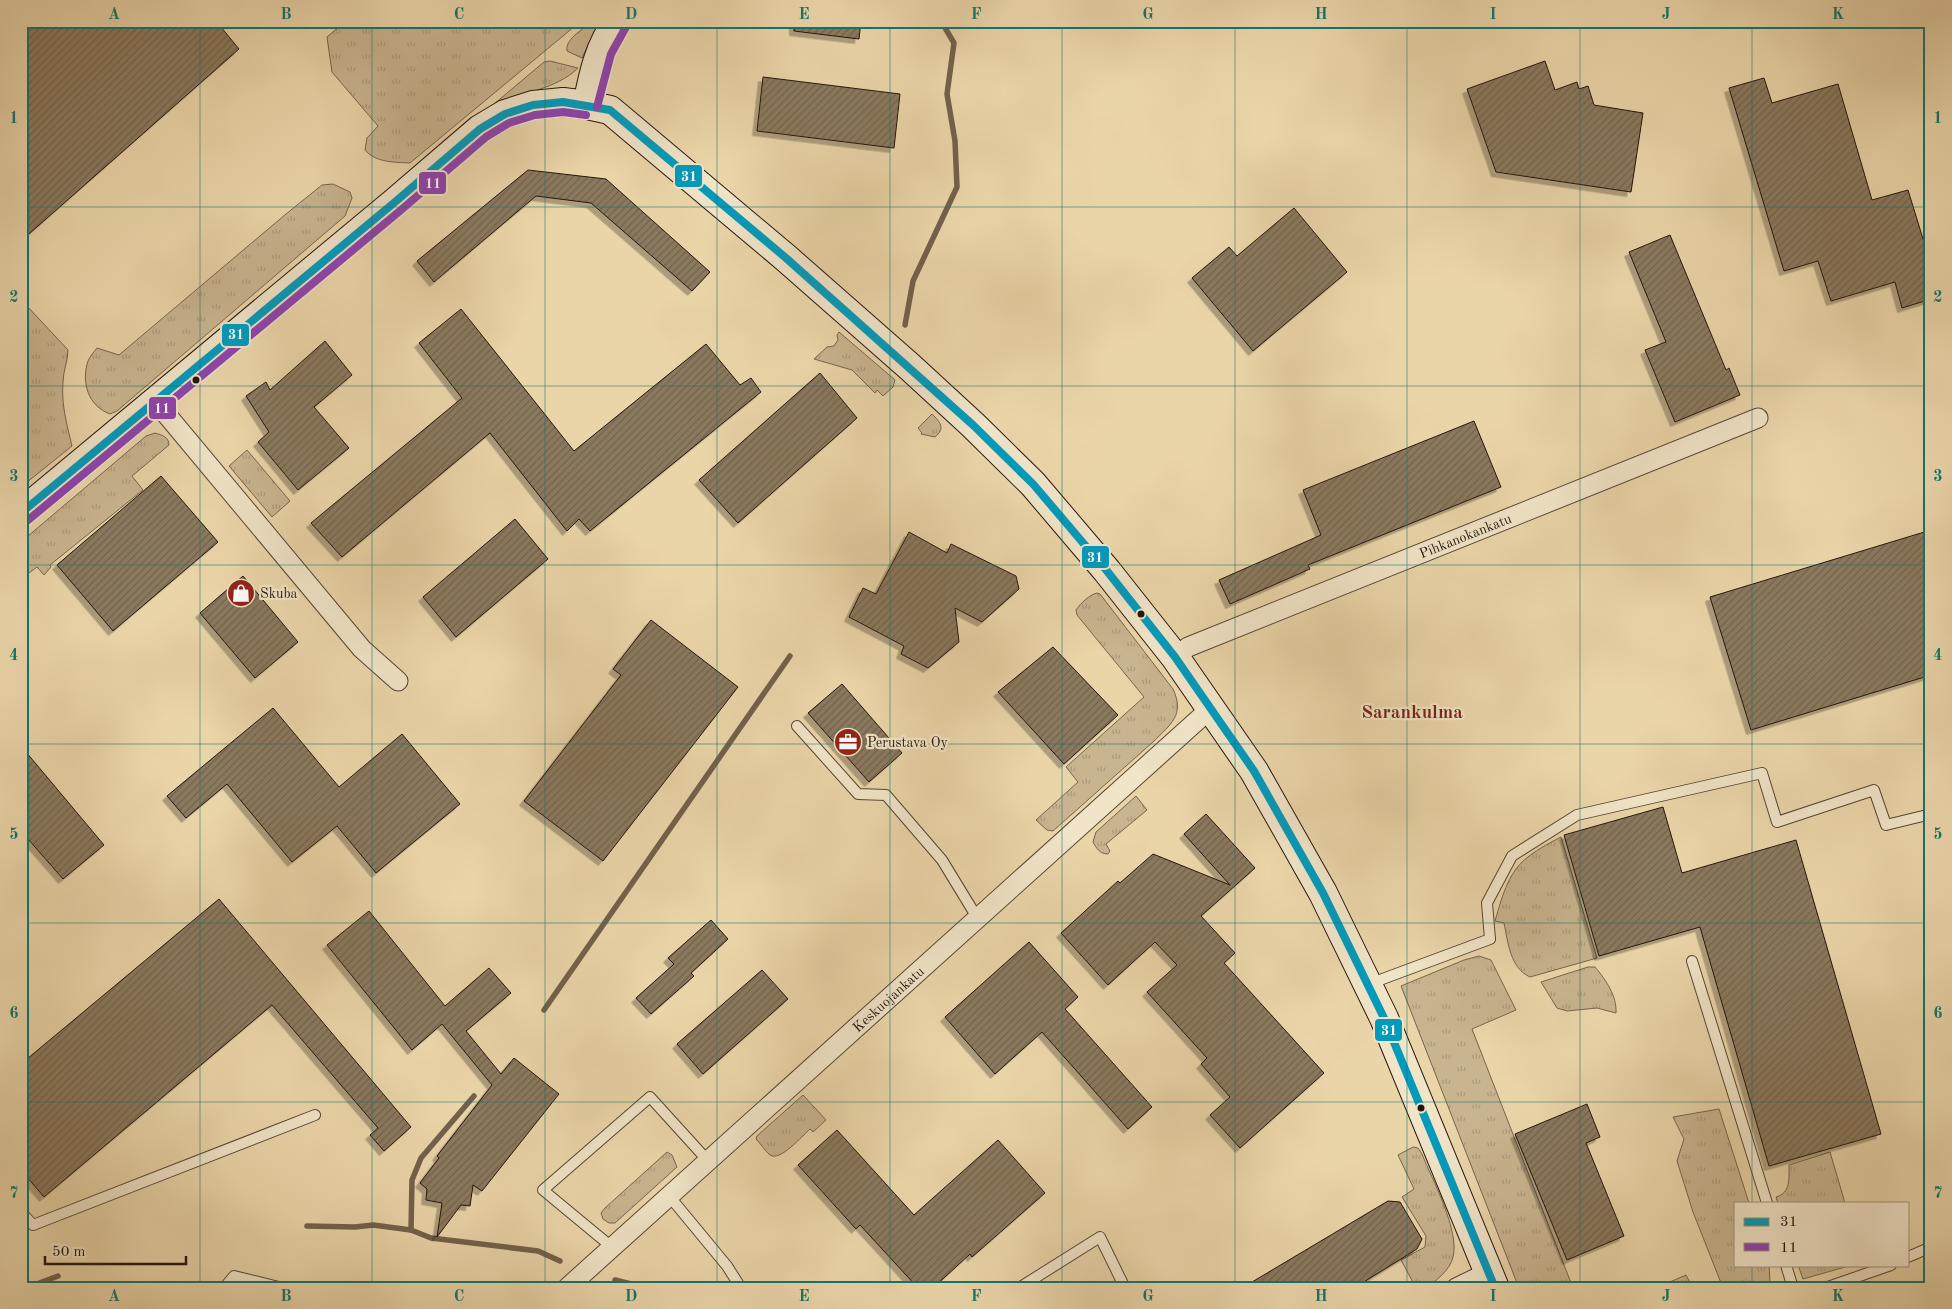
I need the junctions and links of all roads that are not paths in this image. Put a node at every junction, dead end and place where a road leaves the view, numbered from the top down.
1 (618, 21) edge
2 (587, 105) junction
3 (156, 402) junction
4 (1758, 418) dead end
5 (21, 513) edge
6 (1175, 657) junction
7 (398, 681) dead end
8 (1210, 709) junction
9 (797, 726) dead end
10 (1931, 814) edge
11 (978, 919) junction
12 (1692, 961) dead end
13 (1368, 985) junction
14 (315, 1115) dead end
15 (709, 1162) junction
16 (670, 1197) junction
17 (1767, 1202) edge
18 (21, 1212) edge
19 (1931, 1247) edge
20 (613, 1248) junction
21 (1910, 1256) edge
22 (1786, 1266) edge
23 (1889, 1266) edge
24 (1492, 1280) edge
25 (224, 1288) edge
26 (283, 1288) edge
27 (567, 1288) edge
28 (741, 1288) edge
29 (1019, 1288) edge
30 (1125, 1288) edge
31 (1456, 1288) edge
32 (1793, 1288) edge
33 (1825, 1288) edge

1 - 2 main road
2 - 3 main road
2 - 6 main road
3 - 5 main road
3 - 7 street
4 - 6 street, Pihkanokankatu
6 - 8 main road
8 - 11 street, Keskuojankatu
8 - 13 main road
9 - 11 lane
10 - 13 lane
11 - 15 street, Keskuojankatu
12 - 17 lane
13 - 24 main road
14 - 18 lane
15 - 16 street, Keskuojankatu
15 - 20 lane
16 - 20 street, Keskuojankatu
16 - 28 lane
19 - 21 lane
20 - 27 street, Keskuojankatu
22 - 32 lane
23 - 33 lane
24 - 31 street
25 - 26 lane
29 - 30 lane

